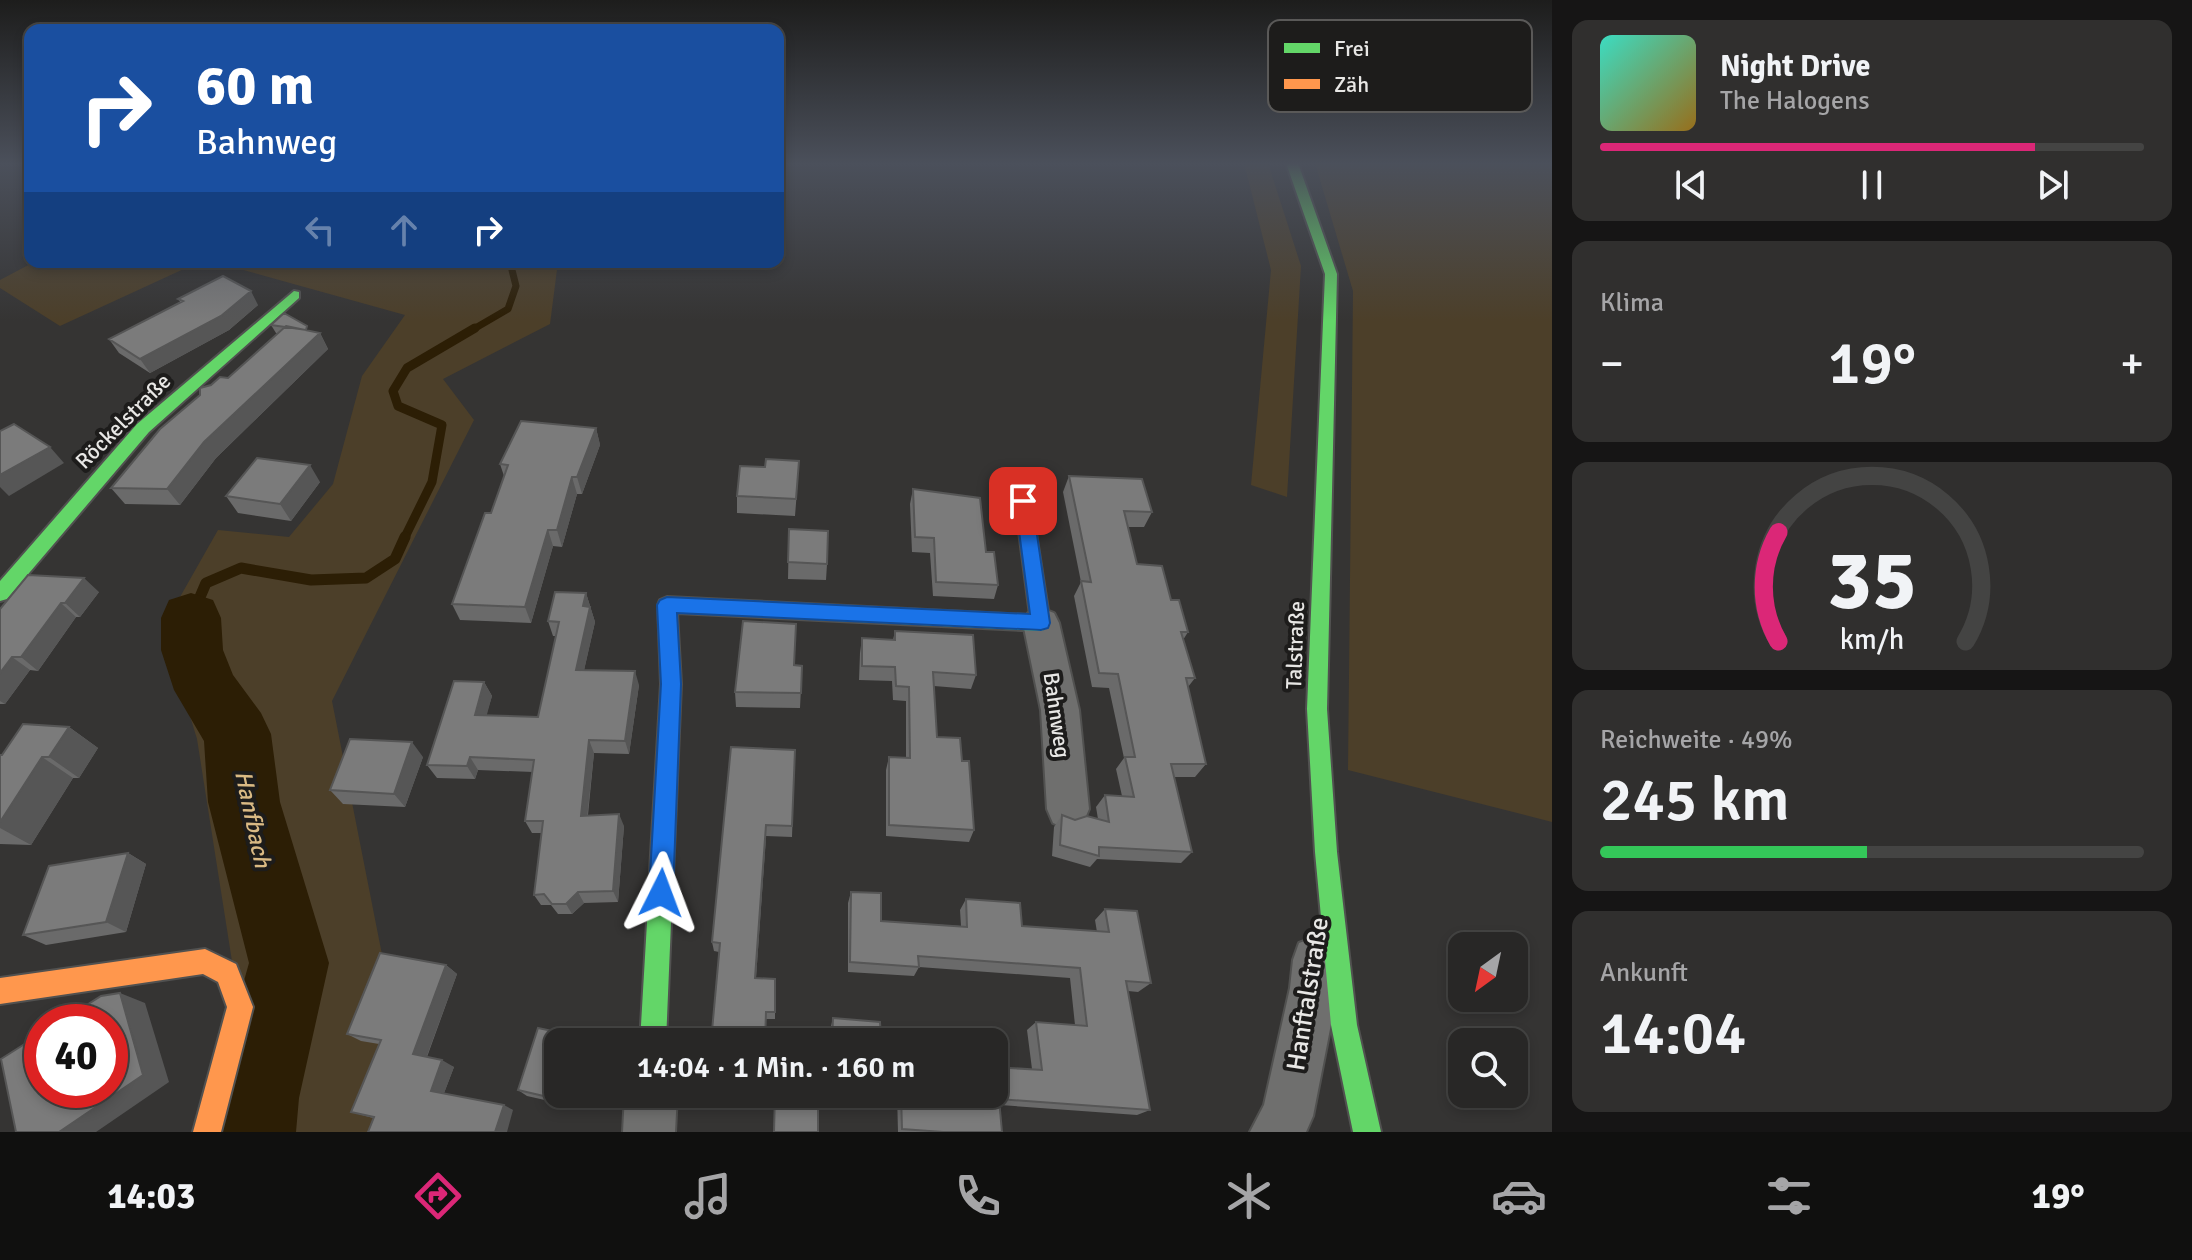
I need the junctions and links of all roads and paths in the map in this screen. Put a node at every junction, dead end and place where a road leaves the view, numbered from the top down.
1 (1311, 216) edge
2 (294, 295) dead end
3 (1023, 501) dead end
4 (0, 594) edge
5 (1041, 623) junction
6 (1068, 809) dead end
7 (1326, 852) junction
8 (0, 991) edge
9 (654, 1028) edge
10 (650, 1108) edge
11 (207, 1132) edge
12 (649, 1132) edge
13 (1276, 1132) edge
14 (1367, 1132) edge

1 - 7 street, Talstraße
2 - 4 street, Röckelstraße
3 - 5 street, Bahnweg
5 - 6 street, Bahnweg
5 - 9 street
7 - 13 street, Hanftalstraße
7 - 14 street, Talstraße
8 - 11 street
10 - 12 street

